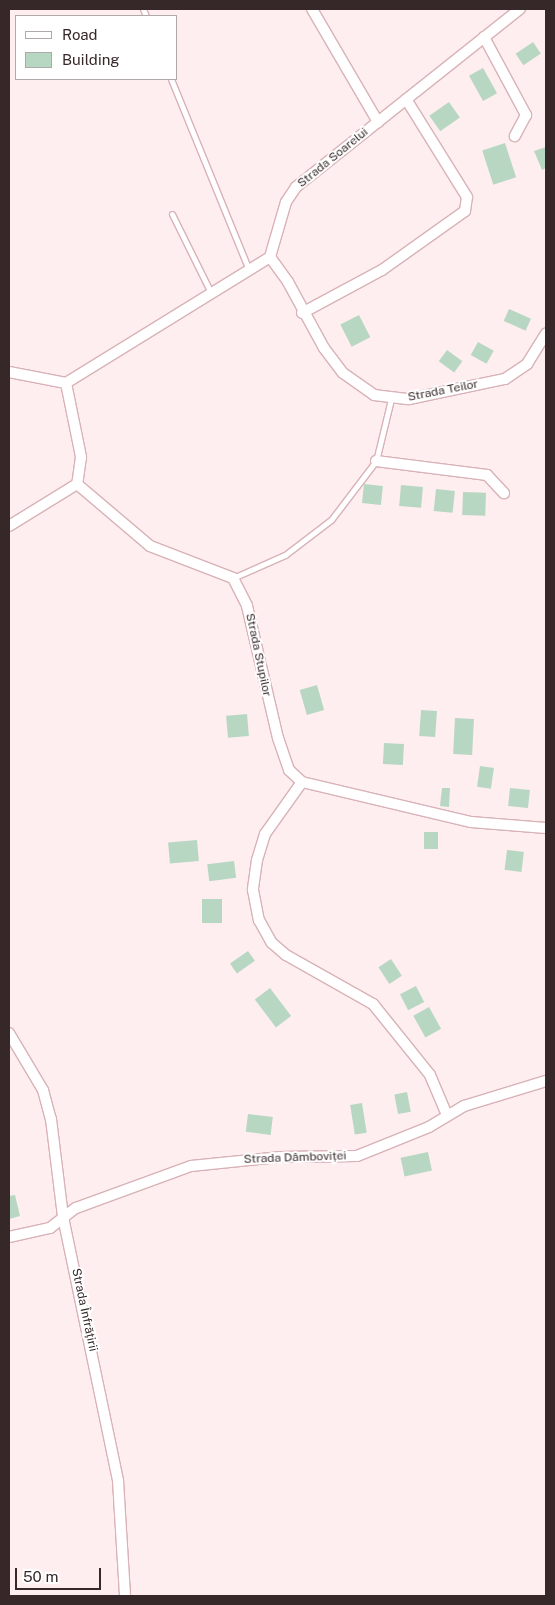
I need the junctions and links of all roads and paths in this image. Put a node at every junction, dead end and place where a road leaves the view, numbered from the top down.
1 (312, 9) edge
2 (520, 9) edge
3 (484, 37) junction
4 (171, 80) edge
5 (406, 99) junction
6 (378, 122) junction
7 (515, 136) dead end
8 (172, 214) dead end
9 (270, 257) junction
10 (249, 270) junction
11 (211, 293) junction
12 (302, 313) junction
13 (546, 333) edge
14 (9, 372) edge
15 (66, 383) junction
16 (391, 398) junction
17 (376, 462) junction
18 (77, 484) junction
19 (504, 493) dead end
20 (9, 526) edge
21 (233, 578) junction
22 (302, 782) junction
23 (546, 828) edge
24 (9, 1033) edge
25 (546, 1081) edge
26 (447, 1115) junction
27 (63, 1217) junction
28 (9, 1237) edge
29 (124, 1596) edge

1 - 6 street
2 - 3 street, Strada Soarelui
3 - 5 street, Strada Soarelui
3 - 7 street
4 - 10 lane
5 - 6 street, Strada Soarelui
5 - 12 street
6 - 9 street, Strada Soarelui
8 - 11 lane
9 - 10 street
9 - 12 street, Strada Teilor
10 - 11 street
11 - 15 street
12 - 16 street, Strada Teilor
13 - 16 street, Strada Teilor
14 - 15 street
15 - 18 street
16 - 17 lane
17 - 19 street
17 - 21 lane
18 - 20 street
18 - 21 street
21 - 22 street, Strada Stupilor
22 - 23 street
22 - 26 street
24 - 27 street, Strada Înfrățirii
25 - 26 street, Strada Dâmboviței
26 - 27 street, Strada Dâmboviței
27 - 28 street, Strada Dâmboviței
27 - 29 street, Strada Înfrățirii

